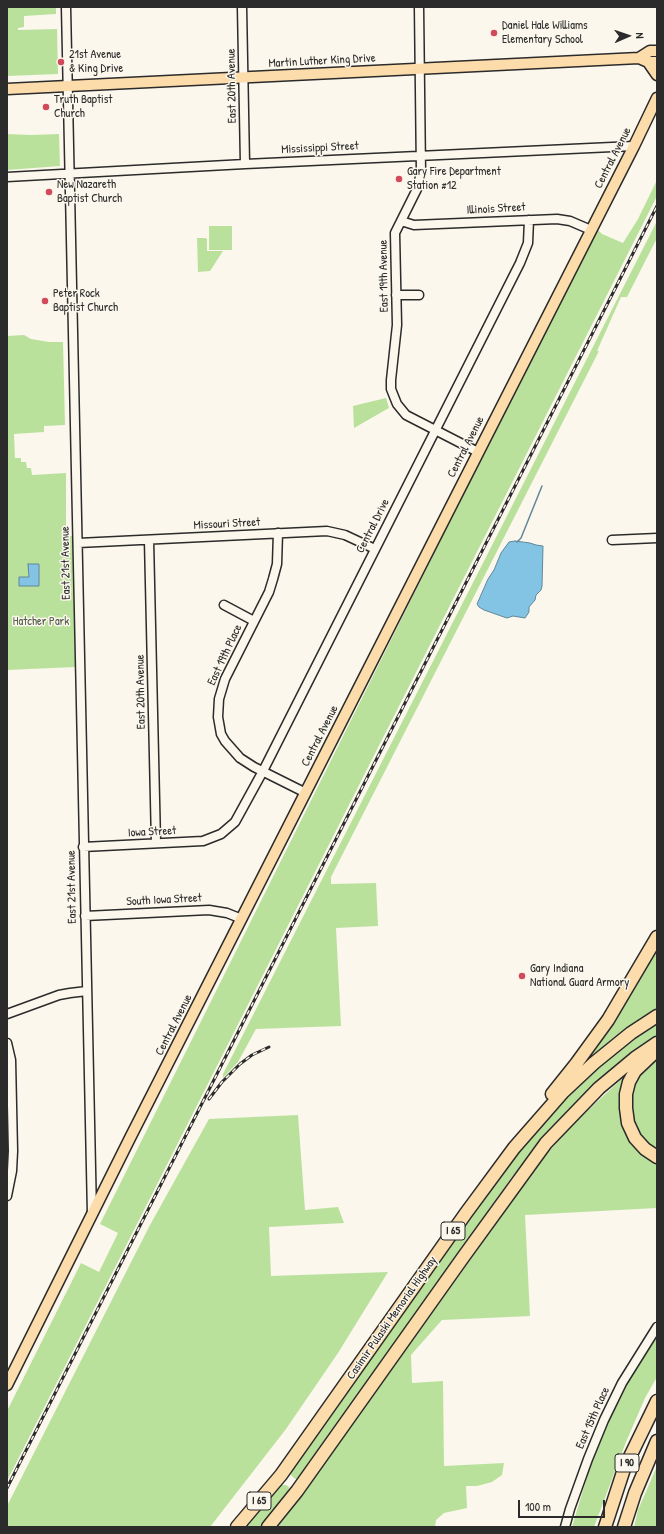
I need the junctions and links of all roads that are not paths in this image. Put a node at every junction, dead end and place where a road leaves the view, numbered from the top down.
1 (66, 7) edge
2 (242, 7) edge
3 (419, 7) edge
4 (657, 51) edge
5 (648, 61) edge
6 (420, 69) junction
7 (657, 74) edge
8 (244, 77) junction
9 (68, 86) junction
10 (7, 89) edge
11 (657, 98) edge
12 (634, 146) junction
13 (421, 156) junction
14 (246, 164) junction
15 (70, 174) junction
16 (7, 177) edge
17 (529, 220) junction
18 (401, 221) junction
19 (591, 230) junction
20 (396, 295) junction
21 (419, 295) dead end
22 (435, 431) junction
23 (478, 452) junction
24 (278, 533) junction
25 (657, 538) edge
26 (149, 540) junction
27 (612, 540) dead end
28 (78, 543) junction
29 (375, 549) junction
30 (224, 605) dead end
31 (254, 621) junction
32 (262, 771) junction
33 (306, 793) junction
34 (221, 834) joint
35 (156, 843) junction
36 (84, 847) junction
37 (85, 916) junction
38 (242, 919) junction
39 (657, 937) edge
40 (87, 991) junction
41 (7, 1014) edge
42 (657, 1016) edge
43 (7, 1043) edge
44 (657, 1043) edge
45 (657, 1050) edge
46 (10, 1138) edge
47 (514, 1148) junction
48 (657, 1157) edge
49 (7, 1196) edge
50 (92, 1214) junction
51 (657, 1327) edge
52 (7, 1385) edge
53 (657, 1401) edge
54 (657, 1441) edge
55 (237, 1527) edge
56 (268, 1527) edge
57 (565, 1527) edge
58 (605, 1527) edge
59 (624, 1527) edge

1 - 9 street, East 21st Avenue
2 - 8 street, East 20th Avenue
3 - 6 street, East 19th Avenue
4 - 5 main road, Martin Luther King Drive
5 - 6 main road, Martin Luther King Drive
5 - 7 main road
6 - 8 main road, Martin Luther King Drive
6 - 13 street, East 19th Avenue
8 - 9 main road, Martin Luther King Drive
8 - 14 street, East 20th Avenue
9 - 10 main road, Martin Luther King Drive
9 - 15 street, East 21st Avenue
11 - 12 main road, Central Avenue
12 - 13 street, Mississippi Street
12 - 19 main road, Central Avenue
13 - 14 street, Mississippi Street
13 - 18 street, East 19th Avenue
14 - 15 street, Mississippi Street
15 - 16 street, Mississippi Street
15 - 28 street, East 21st Avenue
17 - 18 street, Illinois Street
17 - 19 street, Illinois Street
17 - 22 street, Central Drive
18 - 20 street, East 19th Avenue
19 - 23 main road, Central Avenue
20 - 21 street
20 - 22 street, East 19th Avenue
22 - 23 street, East 19th Avenue
22 - 29 street, Central Drive
23 - 33 main road, Central Avenue
24 - 26 street, Missouri Street
24 - 29 street, Missouri Street
24 - 31 street, East 19th Place
25 - 27 street
26 - 28 street, Missouri Street
26 - 35 street, East 20th Avenue
28 - 36 street, East 21st Avenue
29 - 32 street, Central Drive
30 - 31 street
31 - 32 street, East 19th Place
32 - 33 street, East 19th Place
32 - 34 street, Central Drive
33 - 38 main road, Central Avenue
34 - 35 street, Iowa Street
35 - 36 street, Iowa Street
36 - 37 street, East 21st Avenue
37 - 38 street, South Iowa Street
37 - 40 street, East 21st Avenue
38 - 50 main road, Central Avenue
39 - 47 highway
40 - 41 street
40 - 50 street, East 21st Avenue
42 - 47 highway, Casimir Pulaski Memorial Highway / I 65
43 - 46 street
44 - 56 highway, Casimir Pulaski Memorial Highway / I 65
45 - 48 highway
46 - 49 street
47 - 55 highway, Casimir Pulaski Memorial Highway / I 65
50 - 52 main road, Central Avenue
51 - 57 street, East 15th Place
53 - 58 highway, I 90
54 - 59 highway, I 90

